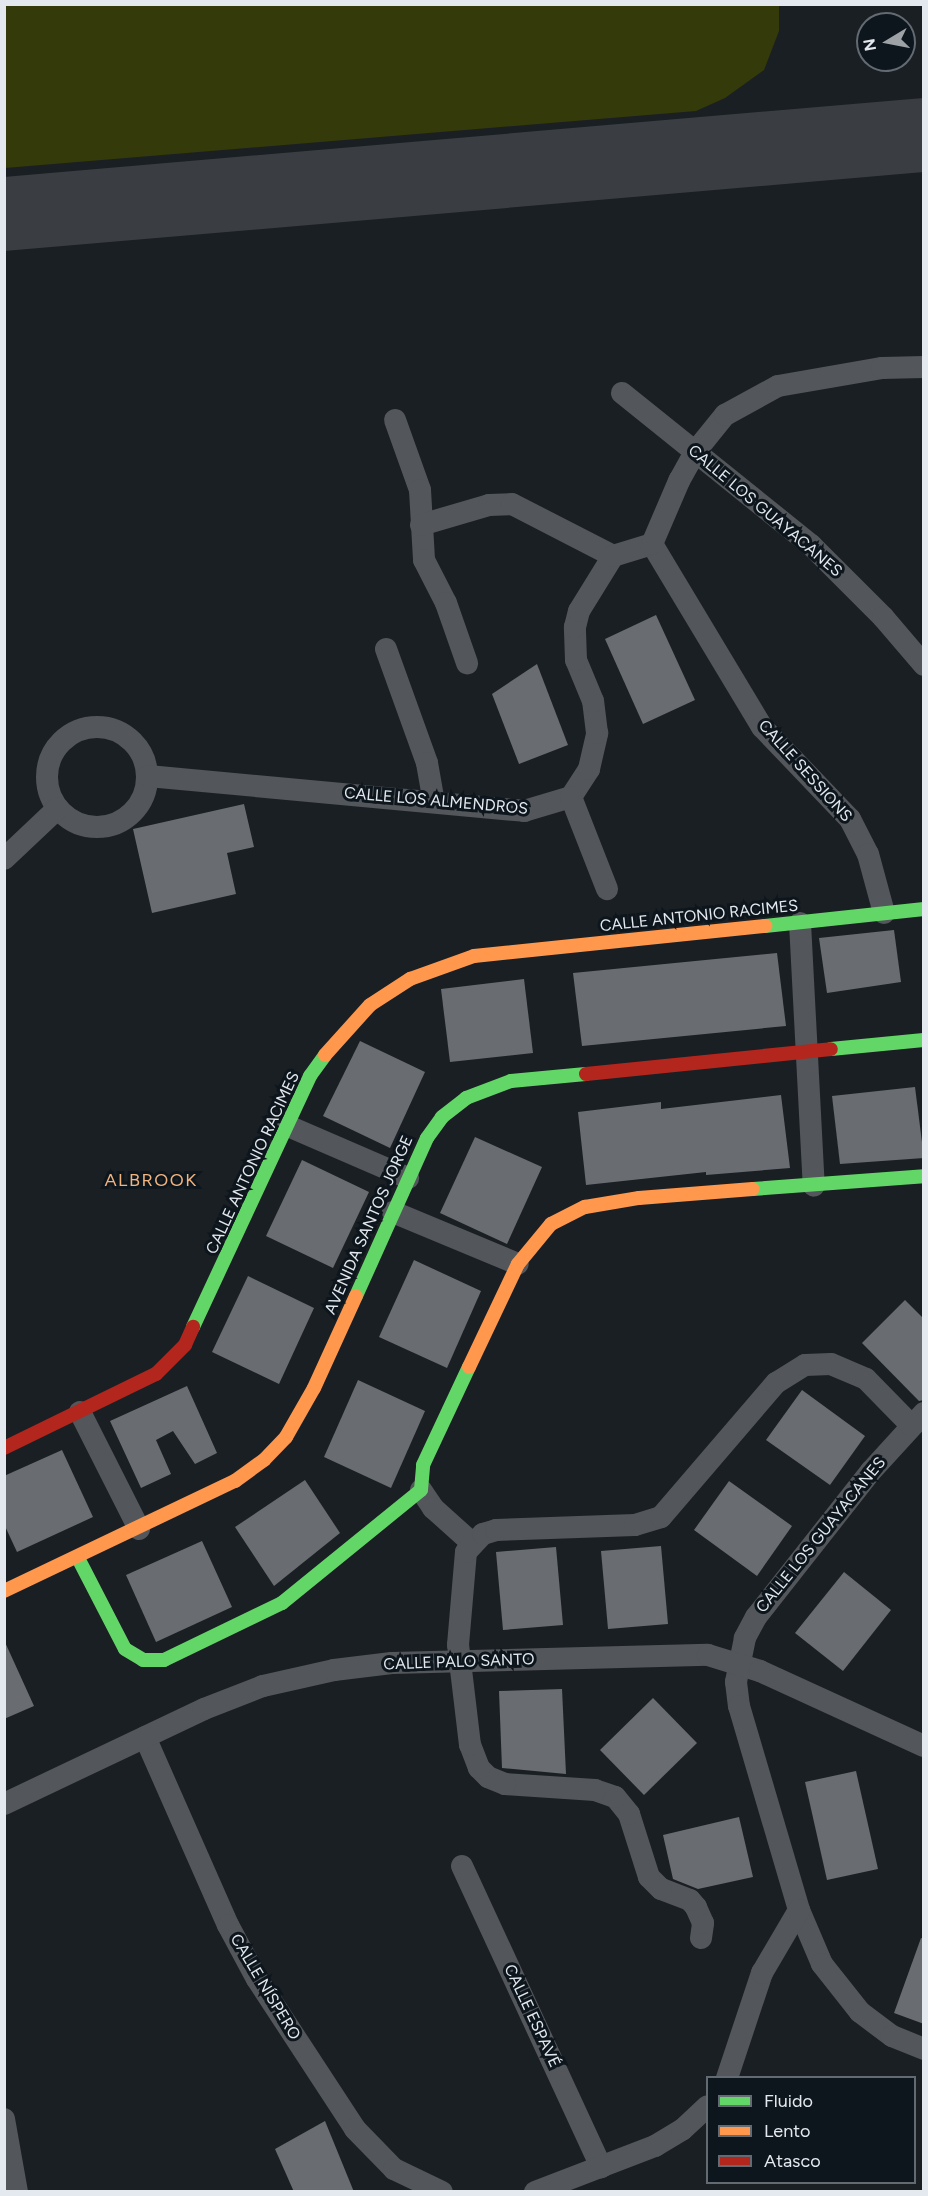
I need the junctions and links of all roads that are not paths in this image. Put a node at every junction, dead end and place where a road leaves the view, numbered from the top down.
1 (924, 367) edge
2 (622, 393) dead end
3 (395, 420) dead end
4 (695, 452) junction
5 (421, 525) junction
6 (652, 544) junction
7 (613, 556) junction
8 (386, 649) dead end
9 (467, 663) dead end
10 (924, 665) edge
11 (147, 776) junction
12 (571, 797) junction
13 (434, 801) junction
14 (58, 808) junction
15 (4, 859) edge
16 (607, 889) dead end
17 (924, 909) edge
18 (884, 913) junction
19 (800, 923) junction
20 (924, 1040) edge
21 (808, 1052) junction
22 (288, 1126) junction
23 (924, 1176) edge
24 (408, 1178) junction
25 (814, 1186) junction
26 (393, 1212) junction
27 (518, 1263) junction
28 (80, 1412) junction
29 (917, 1419) edge
30 (4, 1448) edge
31 (422, 1490) junction
32 (139, 1529) junction
33 (472, 1543) junction
34 (78, 1558) junction
35 (4, 1591) edge
36 (460, 1662) junction
37 (738, 1662) junction
38 (145, 1737) junction
39 (924, 1746) edge
40 (4, 1804) edge
41 (462, 1866) dead end
42 (799, 1910) junction
43 (701, 1938) dead end
44 (924, 2049) edge
45 (728, 2076) edge
46 (706, 2108) edge
47 (4, 2119) edge
48 (601, 2167) junction
49 (17, 2192) edge
50 (442, 2192) edge
51 (535, 2192) edge

1 - 4 street
2 - 4 street, CALLE LOS GUAYACANES
3 - 5 street
4 - 6 street
4 - 10 street, CALLE LOS GUAYACANES
5 - 7 street
5 - 9 street
6 - 7 street
6 - 18 street, CALLE SESSIONS
7 - 12 street
8 - 13 street
11 - 13 street, CALLE LOS ALMENDROS
11 - 14 street
11 - 14 street
12 - 13 street, CALLE LOS ALMENDROS
12 - 16 street
14 - 15 street
17 - 18 street, CALLE ANTONIO RACIMES
18 - 19 street, CALLE ANTONIO RACIMES
19 - 21 street
19 - 22 street, CALLE ANTONIO RACIMES
20 - 21 street, AVENIDA SANTOS JORGE
21 - 24 street, AVENIDA SANTOS JORGE
21 - 25 street
22 - 24 street
22 - 28 street, CALLE ANTONIO RACIMES
23 - 25 street
24 - 26 street, AVENIDA SANTOS JORGE
25 - 27 street
26 - 27 street
26 - 32 street, AVENIDA SANTOS JORGE
27 - 31 street
28 - 30 street, CALLE ANTONIO RACIMES
28 - 32 street
29 - 33 street
29 - 37 street, CALLE LOS GUAYACANES
31 - 33 street
31 - 34 street
32 - 34 street, AVENIDA SANTOS JORGE
33 - 36 street
34 - 35 street, AVENIDA SANTOS JORGE
36 - 37 street, CALLE PALO SANTO
36 - 38 street, CALLE PALO SANTO
36 - 43 street
37 - 39 street, CALLE PALO SANTO
37 - 42 street, CALLE LOS GUAYACANES
38 - 40 street, CALLE PALO SANTO
38 - 50 street, CALLE NÍSPERO
41 - 48 street, CALLE ESPAVÉ
42 - 44 street, CALLE LOS GUAYACANES
42 - 45 street
46 - 48 street
47 - 49 street
48 - 51 street

